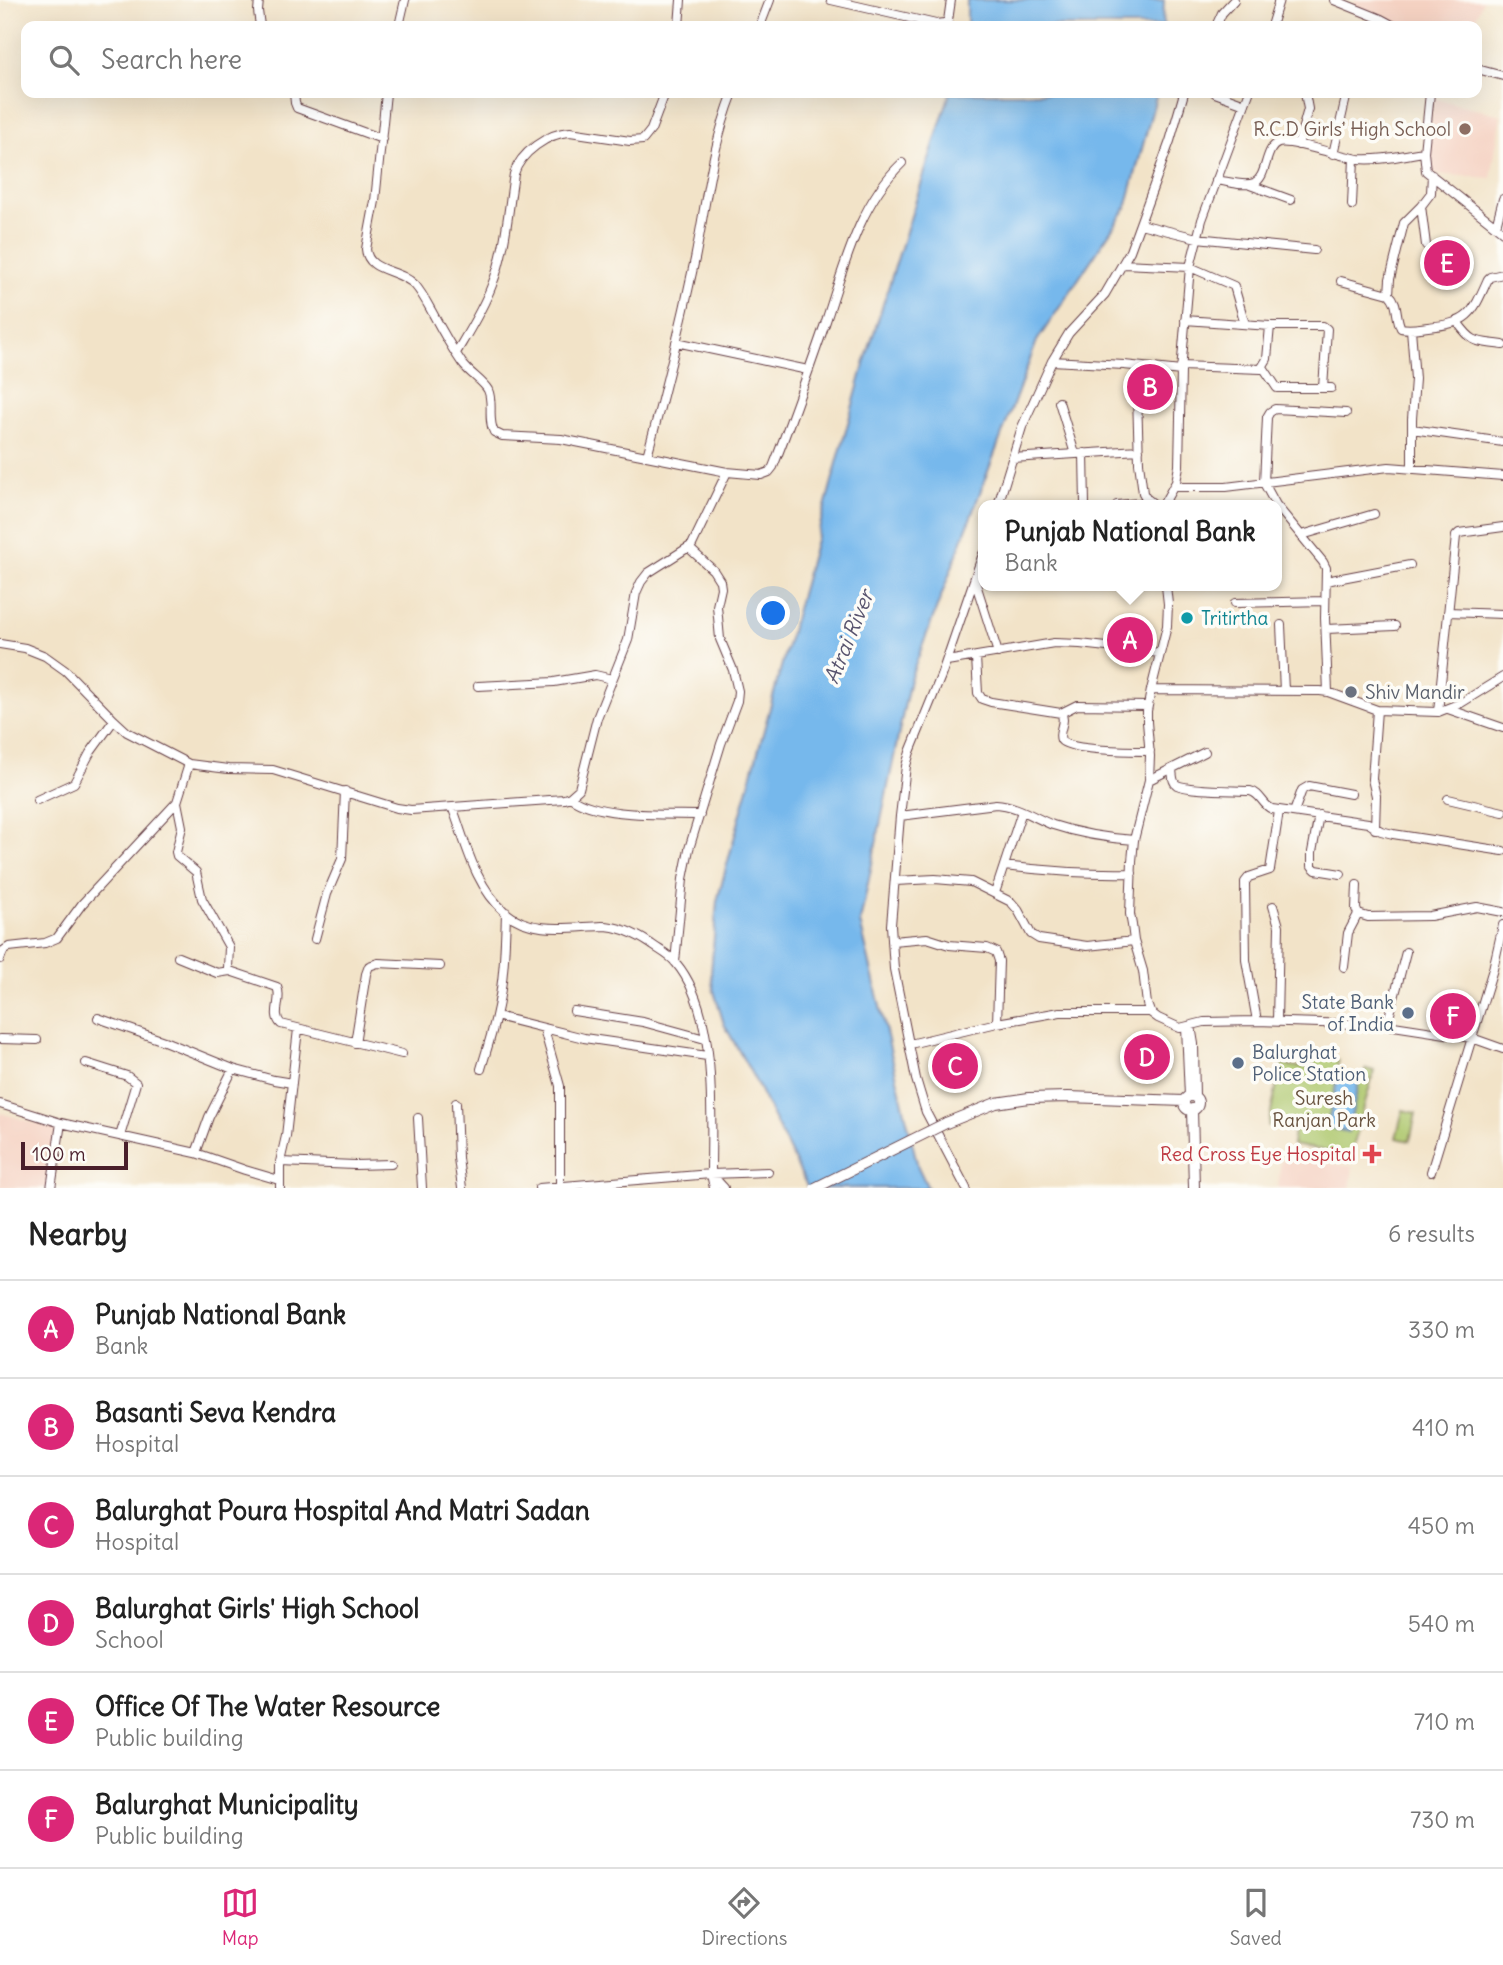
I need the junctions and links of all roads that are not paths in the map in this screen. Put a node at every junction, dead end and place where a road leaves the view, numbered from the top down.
1 (259, 0) edge
2 (405, 0) edge
3 (681, 0) edge
4 (770, 0) edge
5 (831, 0) edge
6 (951, 0) edge
7 (1234, 0) edge
8 (1279, 0) edge
9 (1334, 0) edge
10 (259, 21) edge
11 (400, 21) edge
12 (679, 21) edge
13 (762, 21) edge
14 (923, 21) edge
15 (947, 21) edge
16 (1218, 21) edge
17 (1273, 21) edge
18 (1384, 21) edge
19 (1482, 70) edge
20 (1503, 76) edge
21 (295, 98) edge
22 (386, 98) edge
23 (663, 98) edge
24 (731, 98) edge
25 (1183, 98) edge
26 (1229, 98) edge
27 (1247, 98) edge
28 (1306, 98) edge
29 (1345, 98) edge
30 (1429, 98) edge
31 (1245, 104) junction
32 (382, 139) junction
33 (1298, 145) junction
34 (1423, 152) junction
35 (1333, 154) junction
36 (1354, 158) junction
37 (902, 163) dead end
38 (1432, 175) junction
39 (1216, 180) junction
40 (1247, 184) junction
41 (1503, 199) edge
42 (1291, 200) dead end
43 (1352, 205) dead end
44 (1421, 206) junction
45 (1140, 224) junction
46 (1500, 229) edge
47 (1197, 238) junction
48 (1426, 245) dead end
49 (1314, 250) dead end
50 (1123, 264) junction
51 (1190, 267) junction
52 (1503, 274) edge
53 (1341, 281) dead end
54 (1389, 294) junction
55 (1185, 320) junction
56 (1458, 323) junction
57 (1245, 324) junction
58 (1270, 326) junction
59 (1411, 329) junction
60 (676, 342) junction
61 (1503, 345) edge
62 (456, 353) junction
63 (1052, 361) junction
64 (1142, 367) junction
65 (1263, 367) junction
66 (1181, 368) junction
67 (808, 370) junction
68 (1059, 402) dead end
69 (1346, 414) dead end
70 (1412, 429) junction
71 (1503, 442) edge
72 (1139, 450) junction
73 (1080, 454) junction
74 (647, 456) junction
75 (1012, 458) junction
76 (1412, 468) junction
77 (727, 472) junction
78 (1503, 476) edge
79 (1264, 483) junction
80 (1173, 488) junction
81 (999, 500) edge
82 (1085, 500) edge
83 (1148, 500) edge
84 (1166, 500) edge
85 (1274, 500) edge
86 (1282, 512) edge
87 (1374, 514) dead end
88 (1503, 527) edge
89 (1302, 535) junction
90 (689, 548) junction
91 (1410, 565) dead end
92 (978, 571) edge
93 (975, 581) junction
94 (1326, 581) junction
95 (978, 590) edge
96 (978, 591) edge
97 (1166, 591) edge
98 (1325, 601) junction
99 (1235, 603) dead end
100 (1448, 612) junction
101 (1503, 614) edge
102 (1281, 625) dead end
103 (1395, 626) dead end
104 (1326, 629) junction
105 (0, 644) edge
106 (998, 653) junction
107 (1160, 653) junction
108 (976, 656) junction
109 (947, 661) junction
110 (1503, 677) edge
111 (612, 679) junction
112 (478, 686) dead end
113 (1151, 690) junction
114 (1284, 691) junction
115 (1328, 692) junction
116 (1148, 706) junction
117 (1448, 709) junction
118 (1377, 710) junction
119 (1437, 712) junction
120 (1062, 713) junction
121 (114, 720) junction
122 (1503, 728) edge
123 (1150, 751) junction
124 (1205, 752) dead end
125 (190, 764) junction
126 (1172, 770) junction
127 (1149, 780) junction
128 (345, 791) junction
129 (1351, 794) dead end
130 (570, 797) junction
131 (1448, 799) dead end
132 (37, 800) dead end
133 (177, 802) junction
134 (453, 808) junction
135 (1021, 811) junction
136 (1279, 811) junction
137 (1503, 811) edge
138 (1294, 812) junction
139 (700, 815) junction
140 (1319, 815) junction
141 (900, 816) junction
142 (1376, 828) junction
143 (1134, 840) junction
144 (1503, 851) edge
145 (1004, 866) junction
146 (1132, 873) junction
147 (1341, 874) dead end
148 (895, 881) junction
149 (1357, 885) dead end
150 (995, 893) junction
151 (1272, 906) dead end
152 (506, 912) junction
153 (1503, 912) edge
154 (1358, 914) junction
155 (1503, 925) edge
156 (315, 939) dead end
157 (892, 941) junction
158 (1134, 941) junction
159 (1406, 952) dead end
160 (1, 953) edge
161 (178, 957) dead end
162 (675, 962) junction
163 (440, 966) dead end
164 (1344, 967) dead end
165 (230, 971) junction
166 (574, 1011) dead end
167 (1150, 1012) junction
168 (496, 1016) junction
169 (98, 1018) dead end
170 (1256, 1021) junction
171 (1277, 1021) junction
172 (997, 1023) junction
173 (1387, 1025) junction
174 (1189, 1026) junction
175 (298, 1029) junction
176 (544, 1029) junction
177 (1472, 1038) junction
178 (0, 1039) edge
179 (705, 1039) junction
180 (37, 1040) dead end
181 (355, 1044) junction
182 (910, 1044) junction
183 (1503, 1049) edge
184 (402, 1054) dead end
185 (708, 1056) junction
186 (86, 1063) dead end
187 (233, 1069) junction
188 (481, 1069) dead end
189 (292, 1083) junction
190 (1190, 1101) junction
191 (456, 1103) dead end
192 (0, 1104) edge
193 (418, 1118) dead end
194 (61, 1123) junction
195 (120, 1136) junction
196 (196, 1153) junction
197 (280, 1162) junction
198 (391, 1164) dead end
199 (768, 1172) dead end
200 (1431, 1172) dead end
201 (711, 1174) junction
202 (280, 1184) edge
203 (560, 1185) junction
204 (51, 1188) edge
205 (422, 1188) edge
206 (462, 1188) edge
207 (539, 1188) edge
208 (714, 1188) edge
209 (724, 1188) edge
210 (815, 1188) edge
211 (966, 1188) edge
212 (1194, 1188) edge

1 - 10 street
2 - 11 street
3 - 12 street
4 - 13 street
5 - 14 street
6 - 15 street
7 - 16 street
8 - 17 street
9 - 18 street
19 - 20 street
21 - 32 street
22 - 32 street
23 - 62 street
24 - 60 street
25 - 45 street
26 - 31 street
27 - 31 street
28 - 33 street
29 - 35 street
30 - 34 street
31 - 39 street
32 - 62 street
33 - 35 street
33 - 40 street
34 - 36 street
34 - 38 street
35 - 36 street
36 - 43 street
37 - 67 street
38 - 44 street
38 - 46 street
39 - 40 street
39 - 47 street
40 - 42 street
41 - 46 street
44 - 48 street
44 - 54 street
45 - 47 street
45 - 50 street
47 - 49 street
47 - 51 street
50 - 51 street
50 - 63 street
51 - 55 street
51 - 57 street
52 - 56 street
53 - 54 street
54 - 59 street
55 - 57 street
55 - 66 street
56 - 59 street
56 - 61 street
57 - 58 street
58 - 65 street
58 - 65 street
59 - 70 street
60 - 67 street
60 - 74 street
62 - 74 street
63 - 64 street
63 - 75 street
64 - 66 street
64 - 72 street
65 - 66 street
66 - 80 street
67 - 77 street
68 - 73 street
69 - 79 street
70 - 71 street
70 - 76 street
72 - 73 street
72 - 83 street
73 - 75 street
73 - 82 street
74 - 77 street
75 - 81 street
76 - 78 street
76 - 79 street
77 - 90 street
79 - 80 street
79 - 85 street
80 - 84 street
86 - 89 street
87 - 89 street
88 - 100 street
89 - 94 street
90 - 111 street
90 - 139 street
91 - 94 street
92 - 93 street
93 - 95 street
93 - 109 street
94 - 98 street
96 - 106 street
97 - 107 street
98 - 99 street
98 - 104 street
100 - 101 street
100 - 119 street
102 - 114 street
103 - 104 street
104 - 115 street
105 - 121 street
106 - 107 street
106 - 108 street
107 - 113 street
108 - 109 street
108 - 120 street
109 - 141 street
110 - 117 street
111 - 112 street
111 - 130 street
113 - 114 street
113 - 116 street
114 - 115 street
115 - 118 street
116 - 120 street
116 - 123 street
117 - 119 street
117 - 122 street
118 - 119 street
118 - 142 street
120 - 123 street
121 - 125 street
121 - 132 street
123 - 127 street
124 - 126 street
125 - 128 street
125 - 133 street
126 - 127 street
126 - 136 street
127 - 143 street
128 - 134 street
128 - 156 street
129 - 138 street
130 - 134 street
130 - 139 street
131 - 137 street
133 - 160 street
133 - 165 street
134 - 152 street
135 - 141 street
135 - 143 street
135 - 145 street
136 - 138 street
136 - 170 street
138 - 140 street
139 - 162 street
140 - 142 street
140 - 147 street
141 - 148 street
142 - 144 street
143 - 146 street
145 - 146 street
145 - 150 street
146 - 158 street
148 - 150 street
148 - 157 street
149 - 154 street
150 - 158 street
151 - 171 street
152 - 162 street
152 - 168 street
153 - 154 street
154 - 164 street
155 - 177 street
157 - 172 street
157 - 182 street
158 - 167 street
159 - 173 street
161 - 165 street
162 - 179 street
163 - 181 street
165 - 175 street
166 - 179 street
167 - 172 street
167 - 174 street
168 - 176 street
168 - 188 street
169 - 187 street
170 - 171 street
170 - 174 street
171 - 173 street
172 - 182 street
173 - 177 street
174 - 190 street
175 - 181 street
175 - 189 street
176 - 185 street
176 - 203 street
177 - 183 street
177 - 200 street
178 - 180 street
179 - 185 street
181 - 184 street
182 - 211 street
185 - 201 street
186 - 195 street
187 - 189 street
187 - 196 street
189 - 197 street
190 - 210 main road, bridge
190 - 212 main road
191 - 206 street
192 - 194 street
193 - 205 street
194 - 195 street
194 - 204 street
195 - 196 street
196 - 202 street
197 - 198 street
197 - 202 street
199 - 201 street
201 - 203 street
201 - 208 street
201 - 209 street
203 - 207 street

